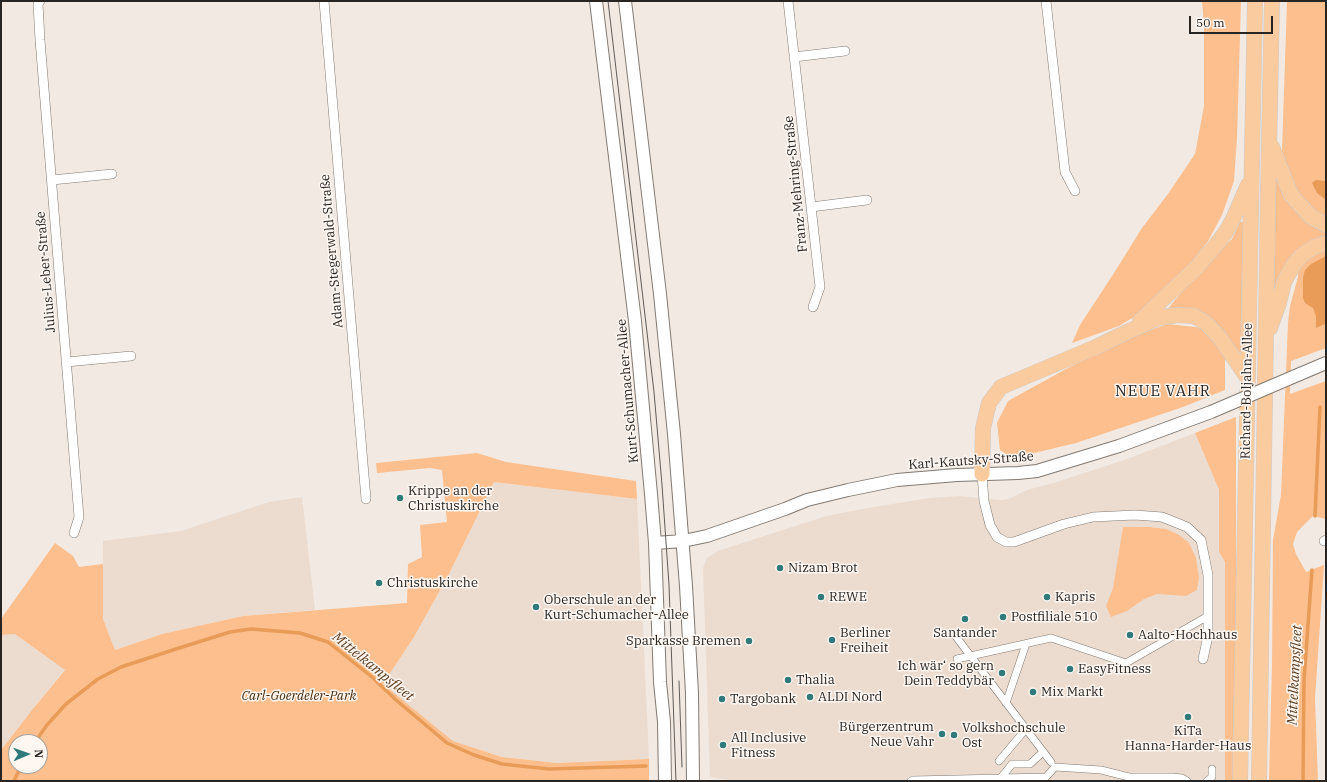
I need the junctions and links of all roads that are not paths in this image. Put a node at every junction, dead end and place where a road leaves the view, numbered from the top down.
1 (40, 1) edge
2 (324, 1) edge
3 (596, 1) edge
4 (625, 1) edge
5 (788, 1) edge
6 (1046, 1) edge
7 (1255, 1) edge
8 (1272, 1) edge
9 (845, 51) dead end
10 (794, 57) junction
11 (1269, 139) junction
12 (112, 174) dead end
13 (1251, 178) junction
14 (52, 180) junction
15 (1075, 191) dead end
16 (867, 200) dead end
17 (811, 207) junction
18 (1326, 225) edge
19 (1326, 242) edge
20 (814, 307) dead end
21 (1127, 332) junction
22 (1266, 338) junction
23 (131, 356) dead end
24 (66, 362) junction
25 (1326, 363) edge
26 (1247, 377) junction
27 (982, 474) junction
28 (366, 499) dead end
29 (74, 533) dead end
30 (683, 541) junction
31 (655, 543) junction
32 (1208, 616) junction
33 (954, 634) dead end
34 (1026, 644) junction
35 (971, 656) junction
36 (957, 659) dead end
37 (1203, 659) dead end
38 (1006, 703) junction
39 (1026, 729) junction
40 (1043, 752) junction
41 (999, 761) dead end
42 (1051, 762) dead end
43 (1212, 769) dead end
44 (1000, 779) junction
45 (665, 781) edge
46 (693, 781) edge
47 (911, 781) edge
48 (1187, 781) edge
49 (1207, 781) edge
50 (1240, 781) edge
51 (1259, 781) edge

1 - 14 street, Julius-Leber-Straße
2 - 28 street, Adam-Stegerwald-Straße
3 - 31 street, Kurt-Schumacher-Allee
4 - 30 street
5 - 10 street, Franz-Mehring-Straße
6 - 15 street
7 - 13 main road, Richard-Boljahn-Allee
8 - 11 main road, Richard-Boljahn-Allee
9 - 10 street
10 - 17 street, Franz-Mehring-Straße
11 - 18 main road
11 - 22 main road, Richard-Boljahn-Allee
12 - 14 street
13 - 21 main road
13 - 26 main road, Richard-Boljahn-Allee
14 - 24 street, Julius-Leber-Straße
16 - 17 street
17 - 20 street, Franz-Mehring-Straße
19 - 22 main road
21 - 26 main road
21 - 27 main road
22 - 51 main road, Richard-Boljahn-Allee
23 - 24 street
24 - 29 street, Julius-Leber-Straße
25 - 27 street, Karl-Kautsky-Straße, bridge
26 - 50 main road, Richard-Boljahn-Allee
27 - 30 street, Karl-Kautsky-Straße
27 - 32 street
30 - 31 street, Karl-Kautsky-Straße
30 - 46 street
31 - 45 street, Kurt-Schumacher-Allee
32 - 34 street
32 - 37 street
33 - 35 street
34 - 35 street
34 - 38 street
35 - 36 street
35 - 38 street
38 - 39 street
39 - 40 street
39 - 41 street
40 - 42 street
40 - 44 street
43 - 49 street
44 - 47 street
44 - 48 street

